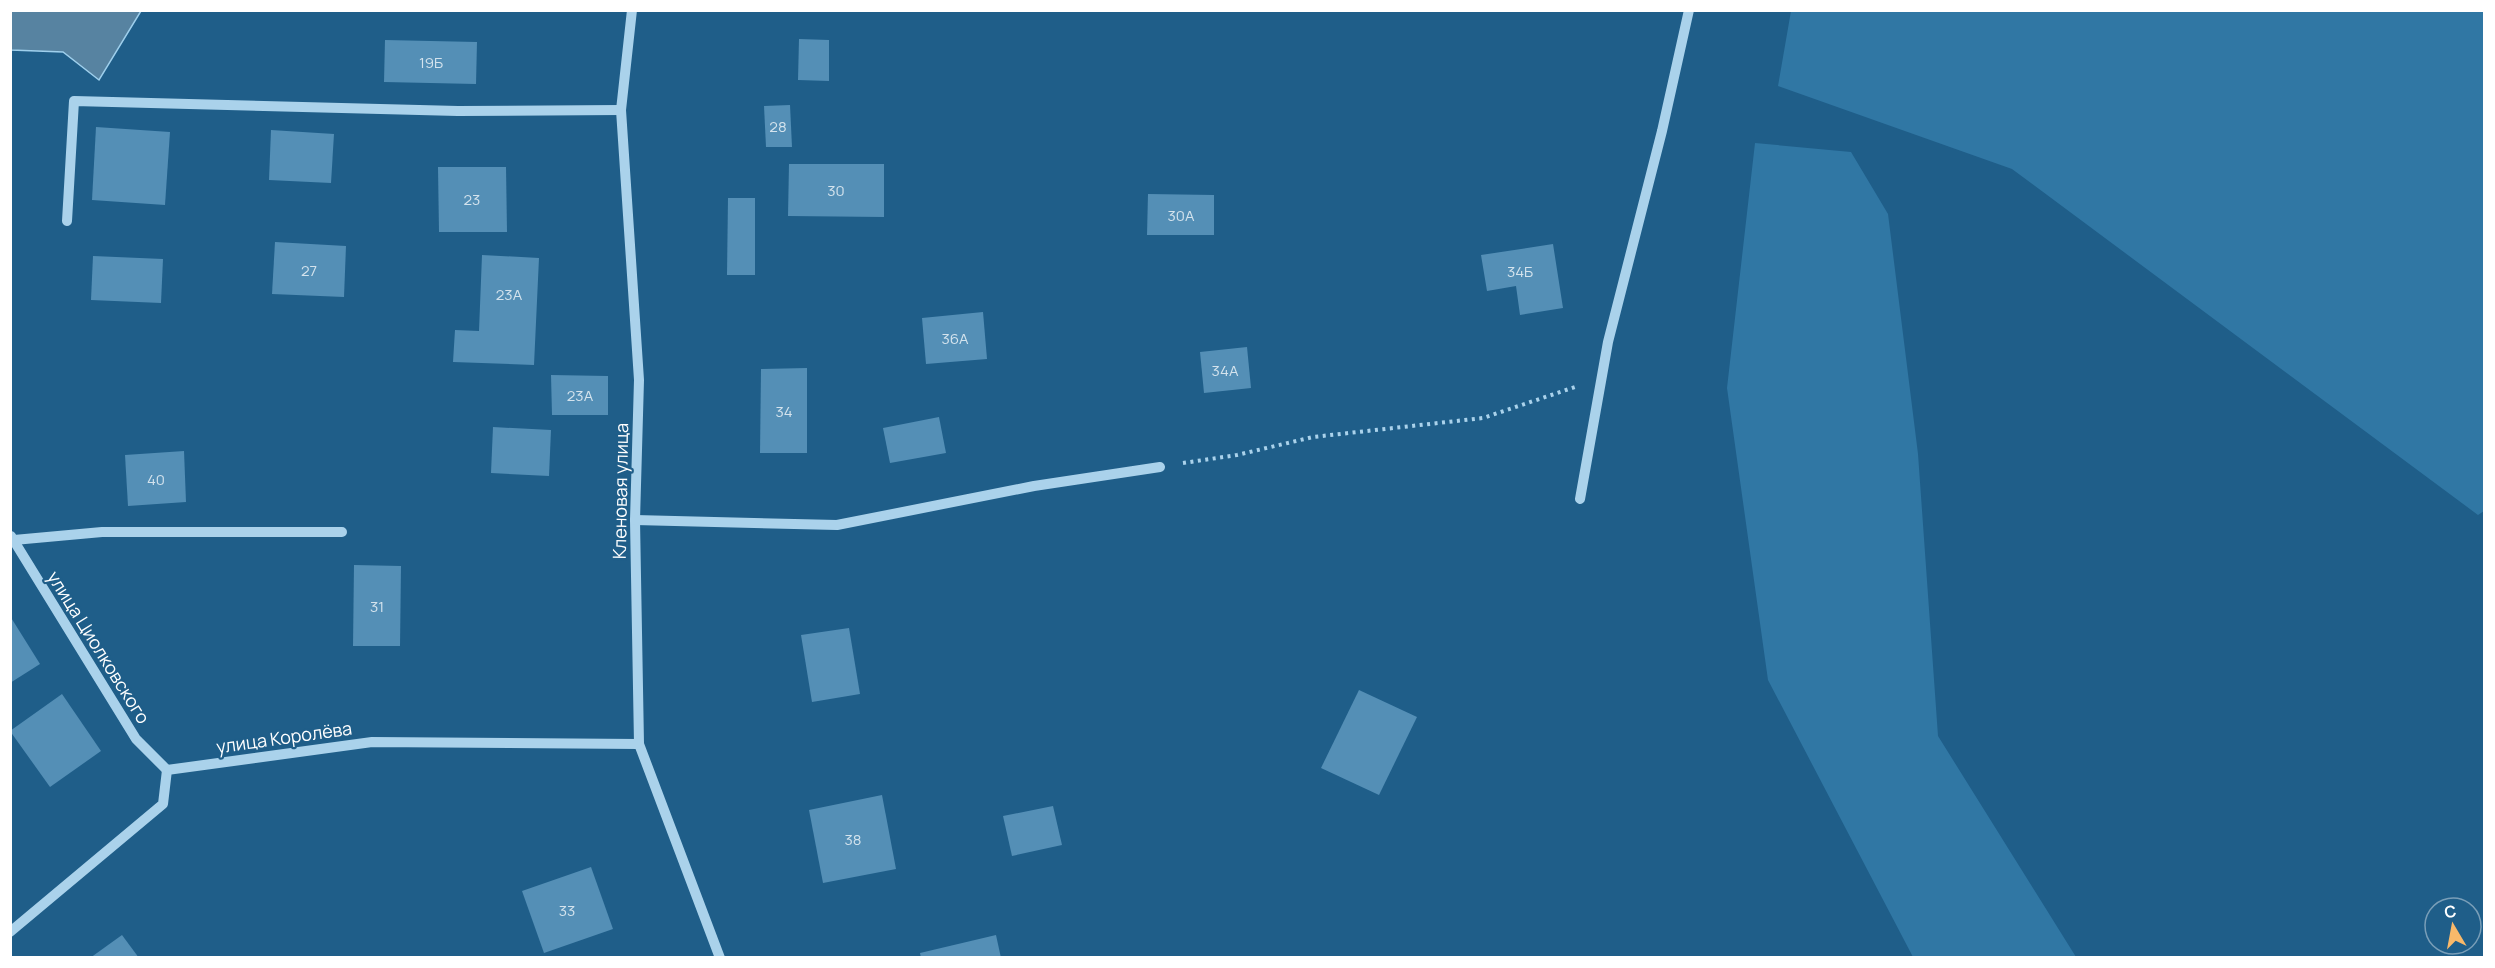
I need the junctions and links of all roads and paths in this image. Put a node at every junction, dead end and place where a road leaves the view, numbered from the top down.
1 (632, 10) edge
2 (1689, 10) edge
3 (621, 110) junction
4 (67, 221) dead end
5 (1602, 379) junction
6 (1160, 467) joint
7 (1580, 499) dead end
8 (635, 520) junction
9 (342, 532) dead end
10 (12, 538) edge
11 (639, 744) junction
12 (167, 770) junction
13 (10, 932) edge
14 (720, 957) edge

1 - 3 street, Кленовая улица
2 - 5 street
3 - 4 street
3 - 8 street, Кленовая улица
5 - 6 path
5 - 7 street
6 - 8 street
8 - 11 street, Кленовая улица
9 - 10 street
10 - 12 street, улица Циолковского
11 - 12 street, улица Королёва
11 - 14 street, Кленовая улица
12 - 13 street

